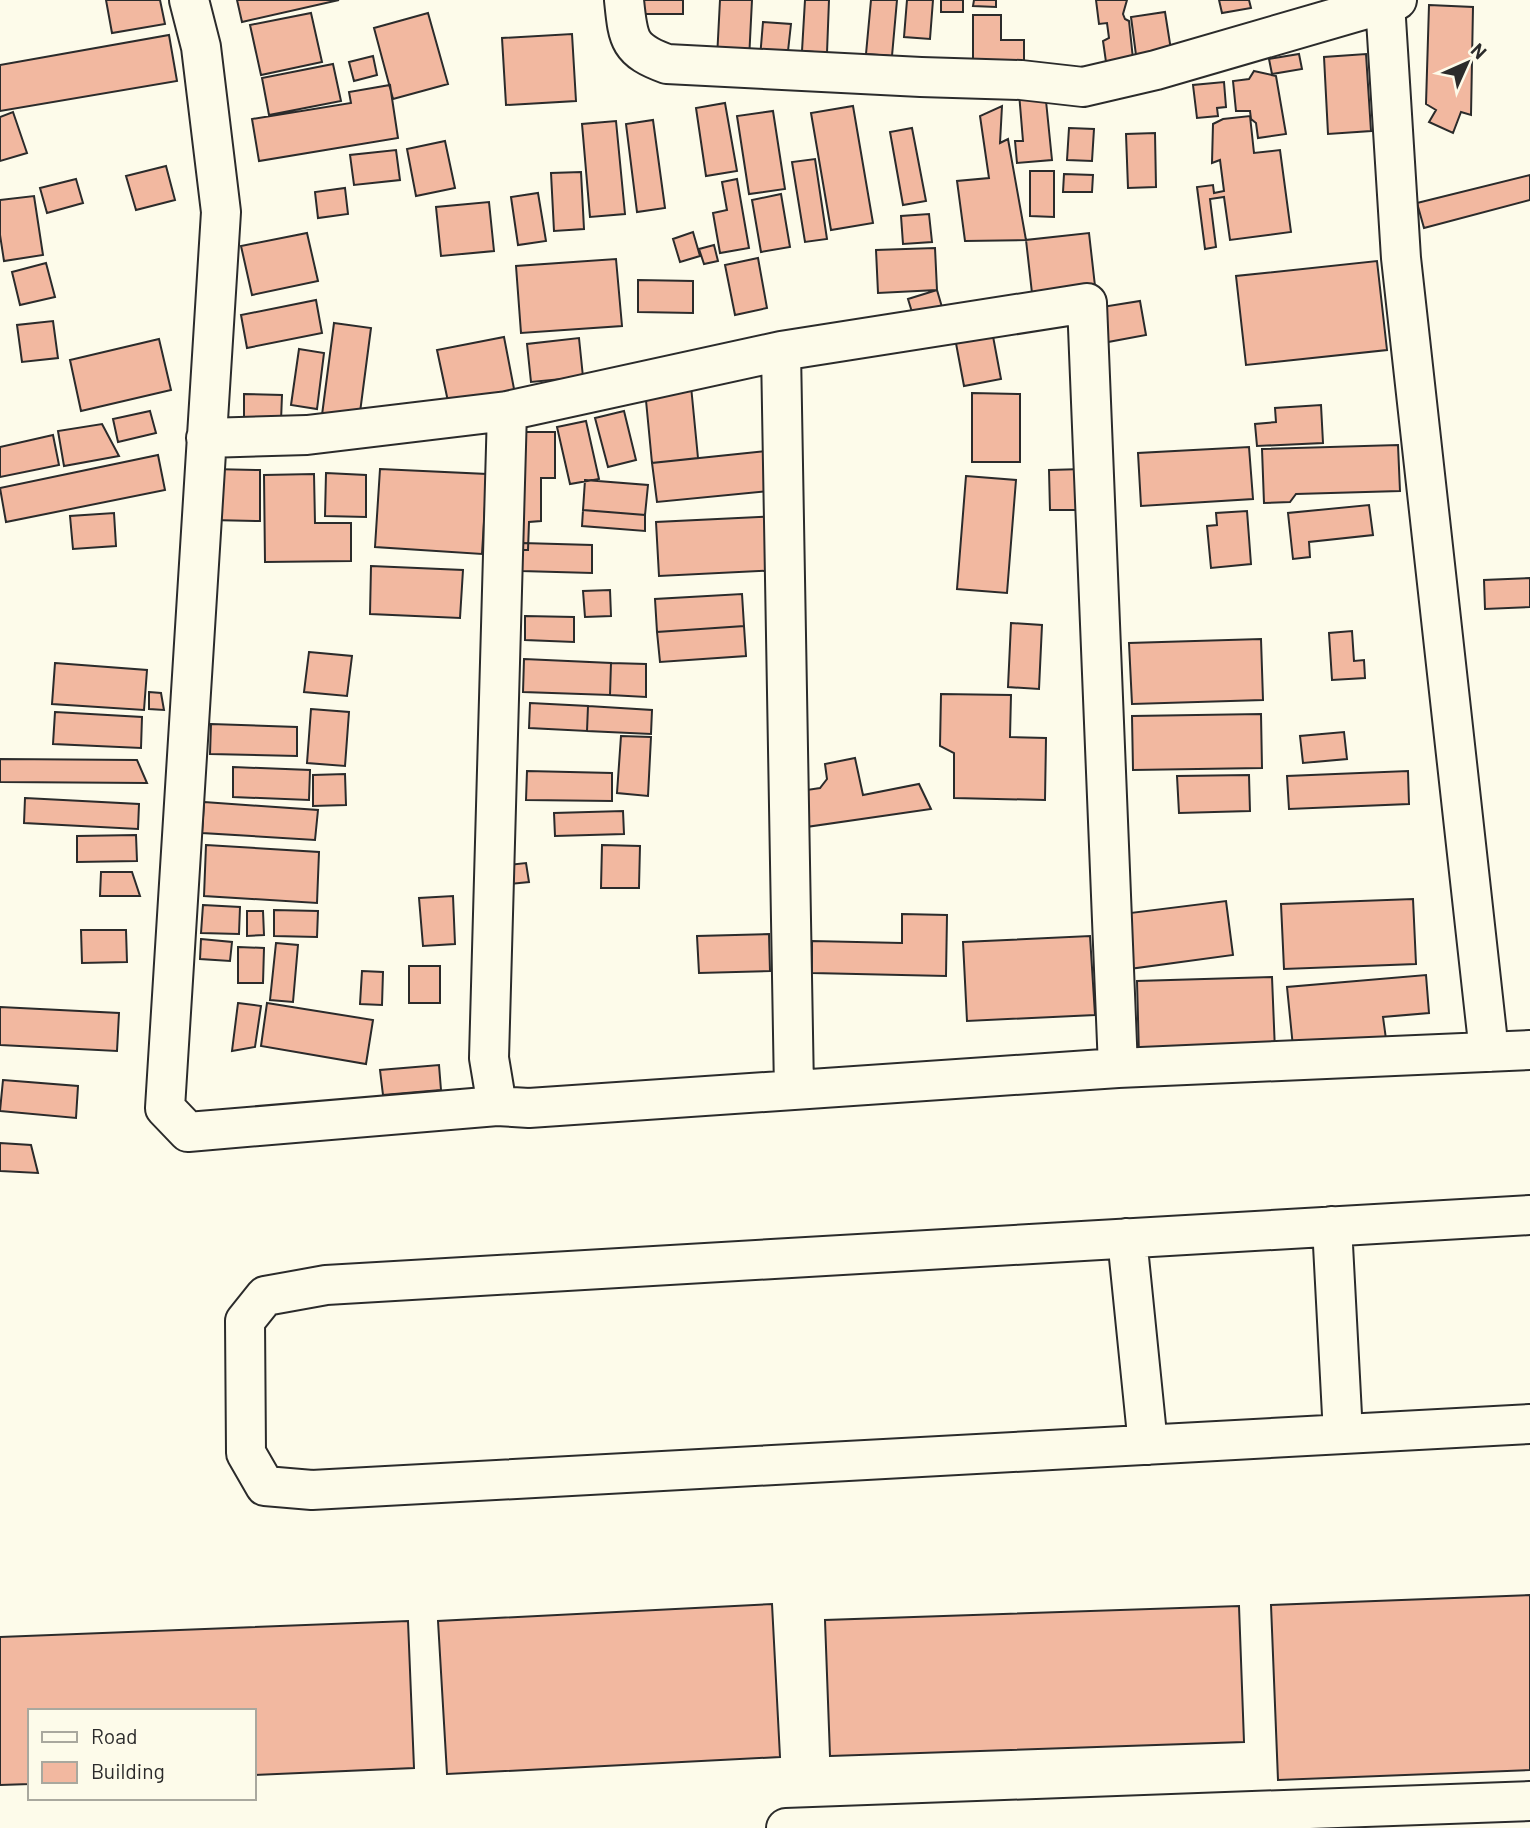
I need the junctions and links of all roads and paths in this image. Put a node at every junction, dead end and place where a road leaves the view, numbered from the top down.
1 (189, 0) edge
2 (624, 0) edge
3 (1391, 2) edge
4 (781, 351) junction
5 (507, 411) junction
6 (206, 438) junction
7 (1530, 1050) edge
8 (1489, 1052) junction
9 (1118, 1068) junction
10 (794, 1090) junction
11 (497, 1106) junction
12 (1530, 1215) edge
13 (1332, 1226) junction
14 (1127, 1238) junction
15 (1530, 1424) edge
16 (1343, 1434) junction
17 (1148, 1445) junction
18 (1530, 1801) edge
19 (786, 1828) edge

1 - 6 street
2 - 3 street
3 - 8 street
4 - 5 street
4 - 9 street
4 - 10 street
5 - 6 street
5 - 11 street
6 - 11 street
7 - 8 street
8 - 9 street
9 - 10 street
10 - 11 street
12 - 13 street
13 - 14 street
13 - 16 street
14 - 17 street
14 - 17 street
15 - 16 street
16 - 17 street
18 - 19 street

